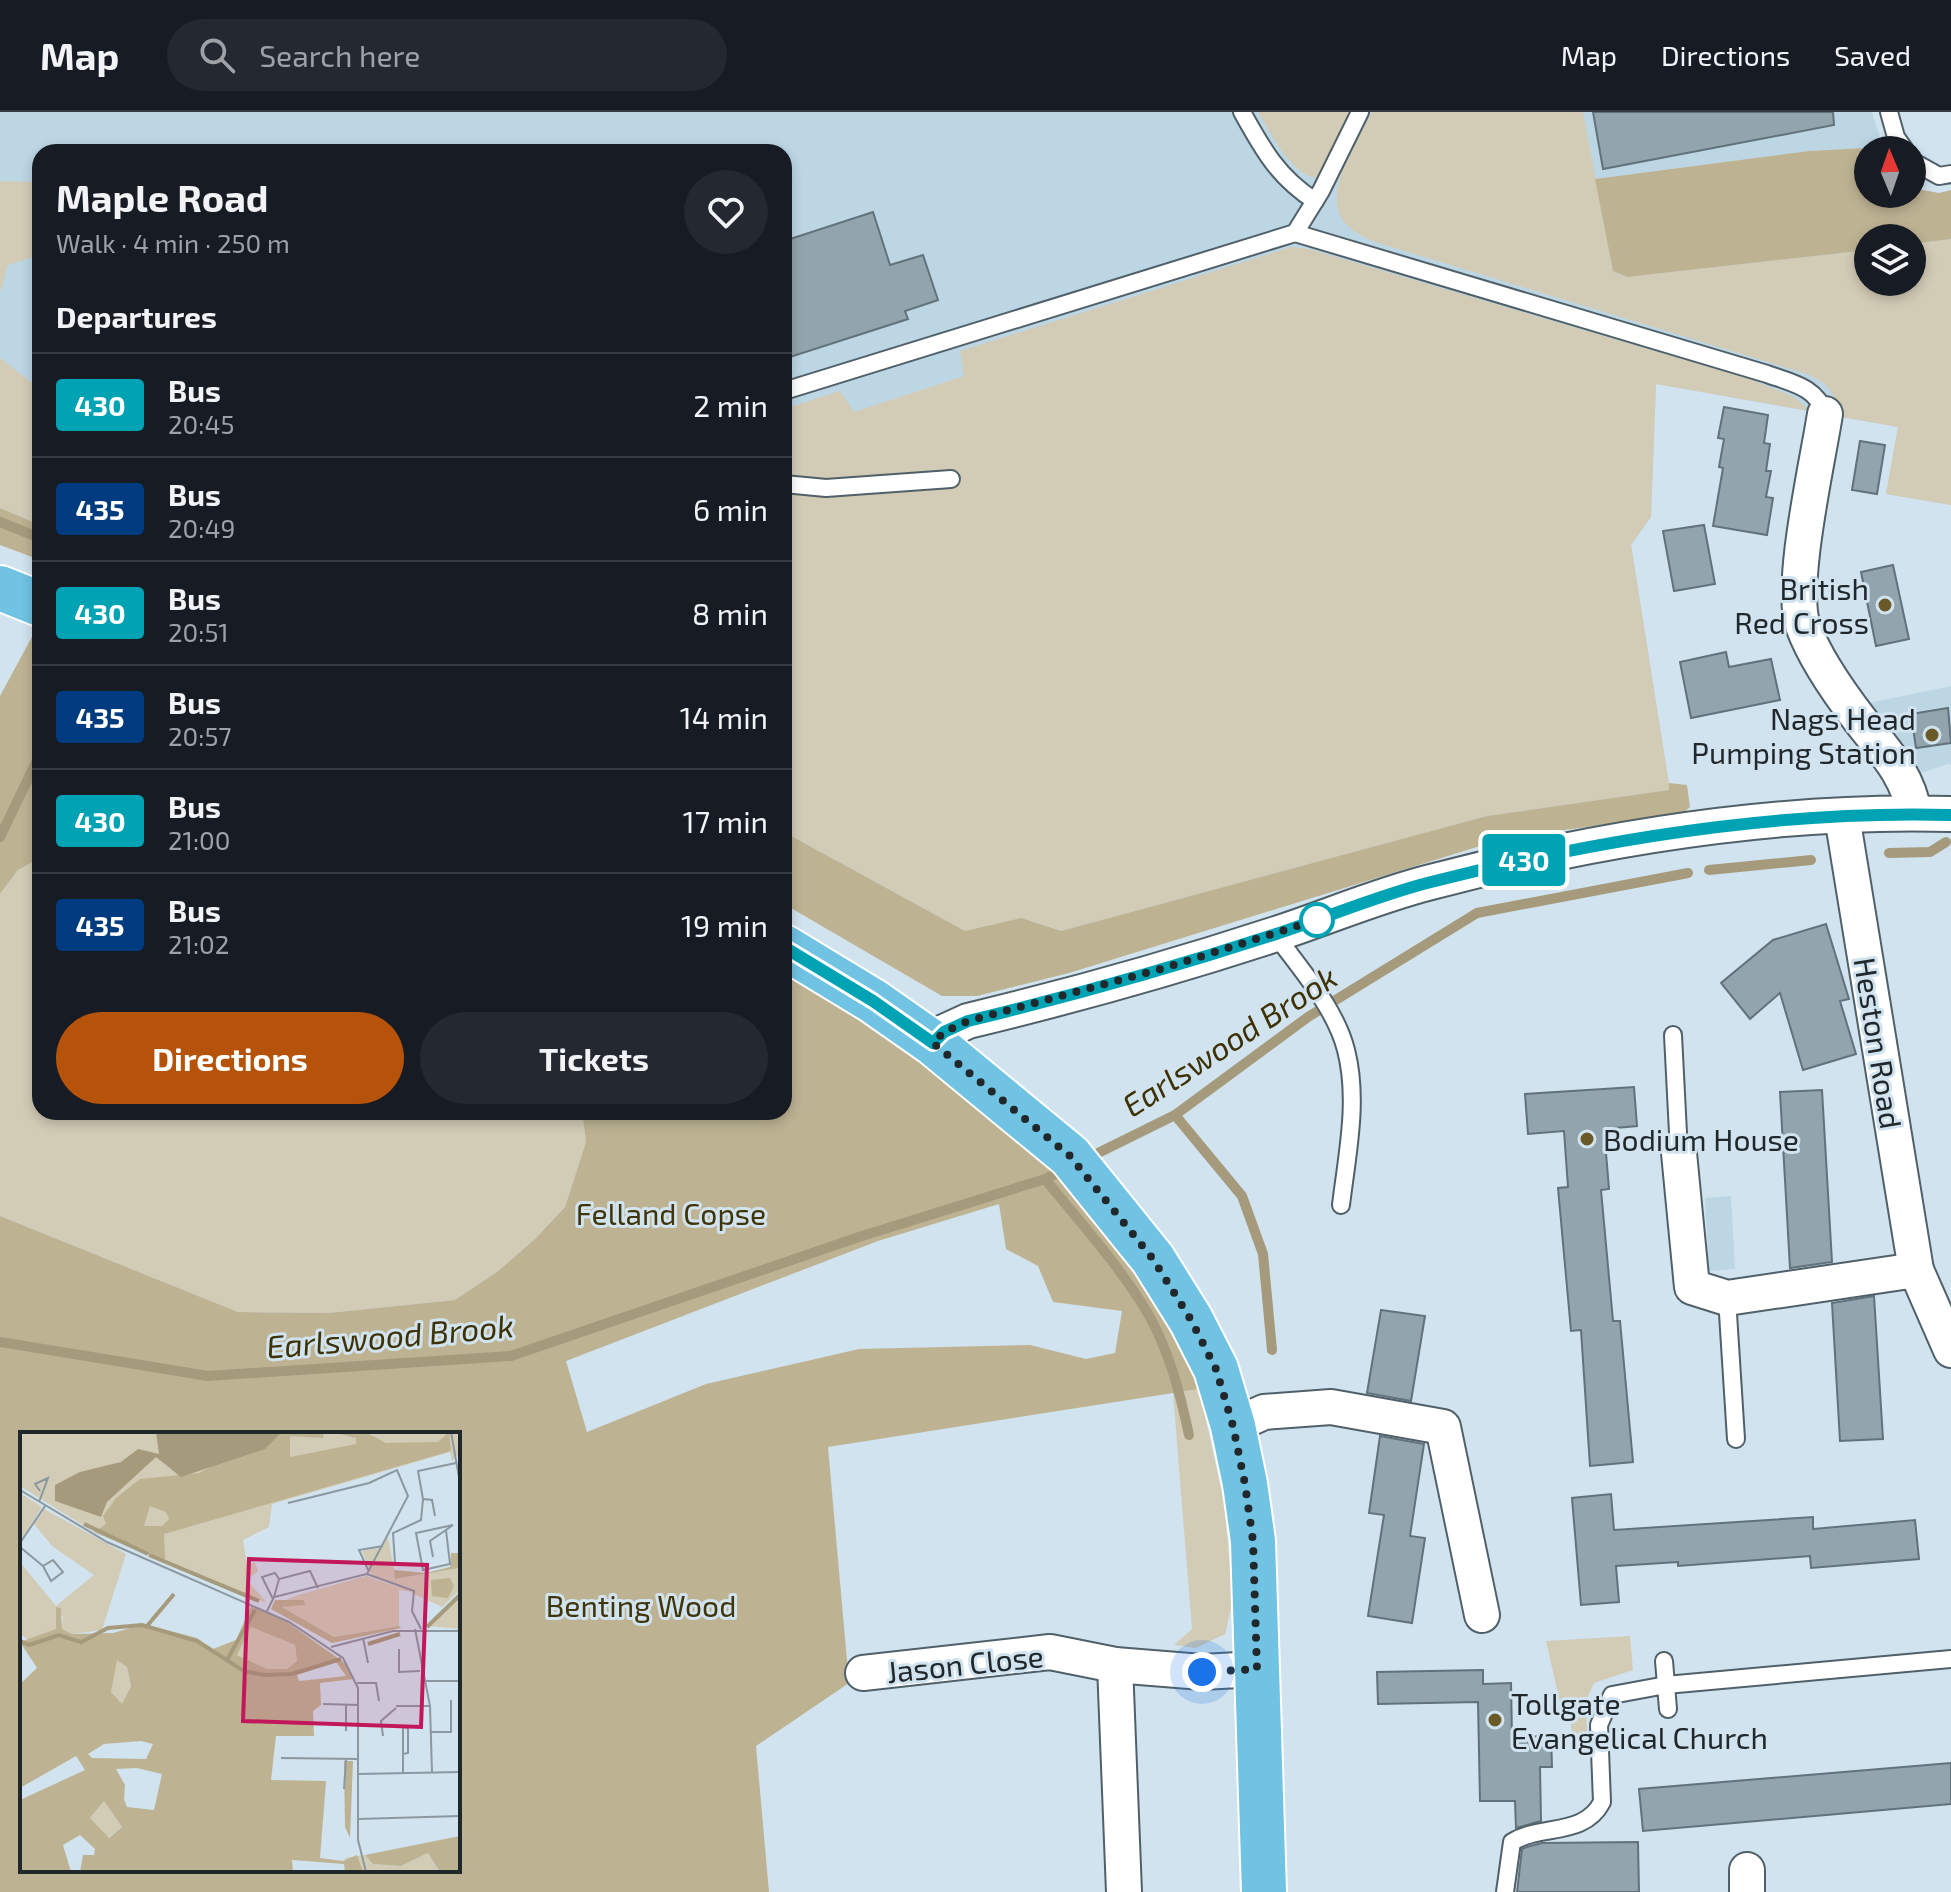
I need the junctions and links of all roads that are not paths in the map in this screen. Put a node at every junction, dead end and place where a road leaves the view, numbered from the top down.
1 (1242, 112) edge
2 (1360, 112) edge
3 (1889, 112) edge
4 (1896, 136) edge
5 (1926, 169) edge
6 (1951, 174) edge
7 (1315, 201) junction
8 (1295, 233) junction
9 (792, 389) edge
10 (1825, 414) joint
11 (951, 479) dead end
12 (792, 485) edge
13 (0, 588) edge
14 (32, 601) edge
15 (1914, 813) junction
16 (1951, 814) edge
17 (1842, 816) junction
18 (1275, 934) junction
19 (792, 952) edge
20 (1673, 1035) dead end
21 (933, 1043) junction
22 (1679, 1153) joint
23 (1341, 1205) dead end
24 (1916, 1270) junction
25 (1727, 1298) junction
26 (1951, 1350) edge
27 (1233, 1426) junction
28 (1736, 1439) dead end
29 (1482, 1615) dead end
30 (1951, 1659) edge
31 (1664, 1661) dead end
32 (1115, 1665) junction
33 (1257, 1669) junction
34 (863, 1673) dead end
35 (1666, 1685) junction
36 (1668, 1709) dead end
37 (1124, 1892) edge
38 (1264, 1892) edge
39 (1505, 1892) edge

1 - 7 lane
2 - 7 lane
3 - 4 lane
5 - 6 lane
7 - 8 lane
8 - 9 lane
8 - 10 lane
10 - 15 street
11 - 12 lane
13 - 14 main road
15 - 16 street
15 - 17 street
17 - 18 street
17 - 24 street, Heston Road
18 - 21 street
18 - 23 lane
19 - 21 main road
20 - 22 lane
21 - 27 main road
22 - 25 street
24 - 25 street
24 - 26 street, Heston Road
25 - 28 lane
27 - 29 street
27 - 33 main road
30 - 35 lane
31 - 35 lane
32 - 33 street, Jason Close
32 - 34 street, Jason Close
32 - 37 street
33 - 38 main road
35 - 36 lane
35 - 39 lane

